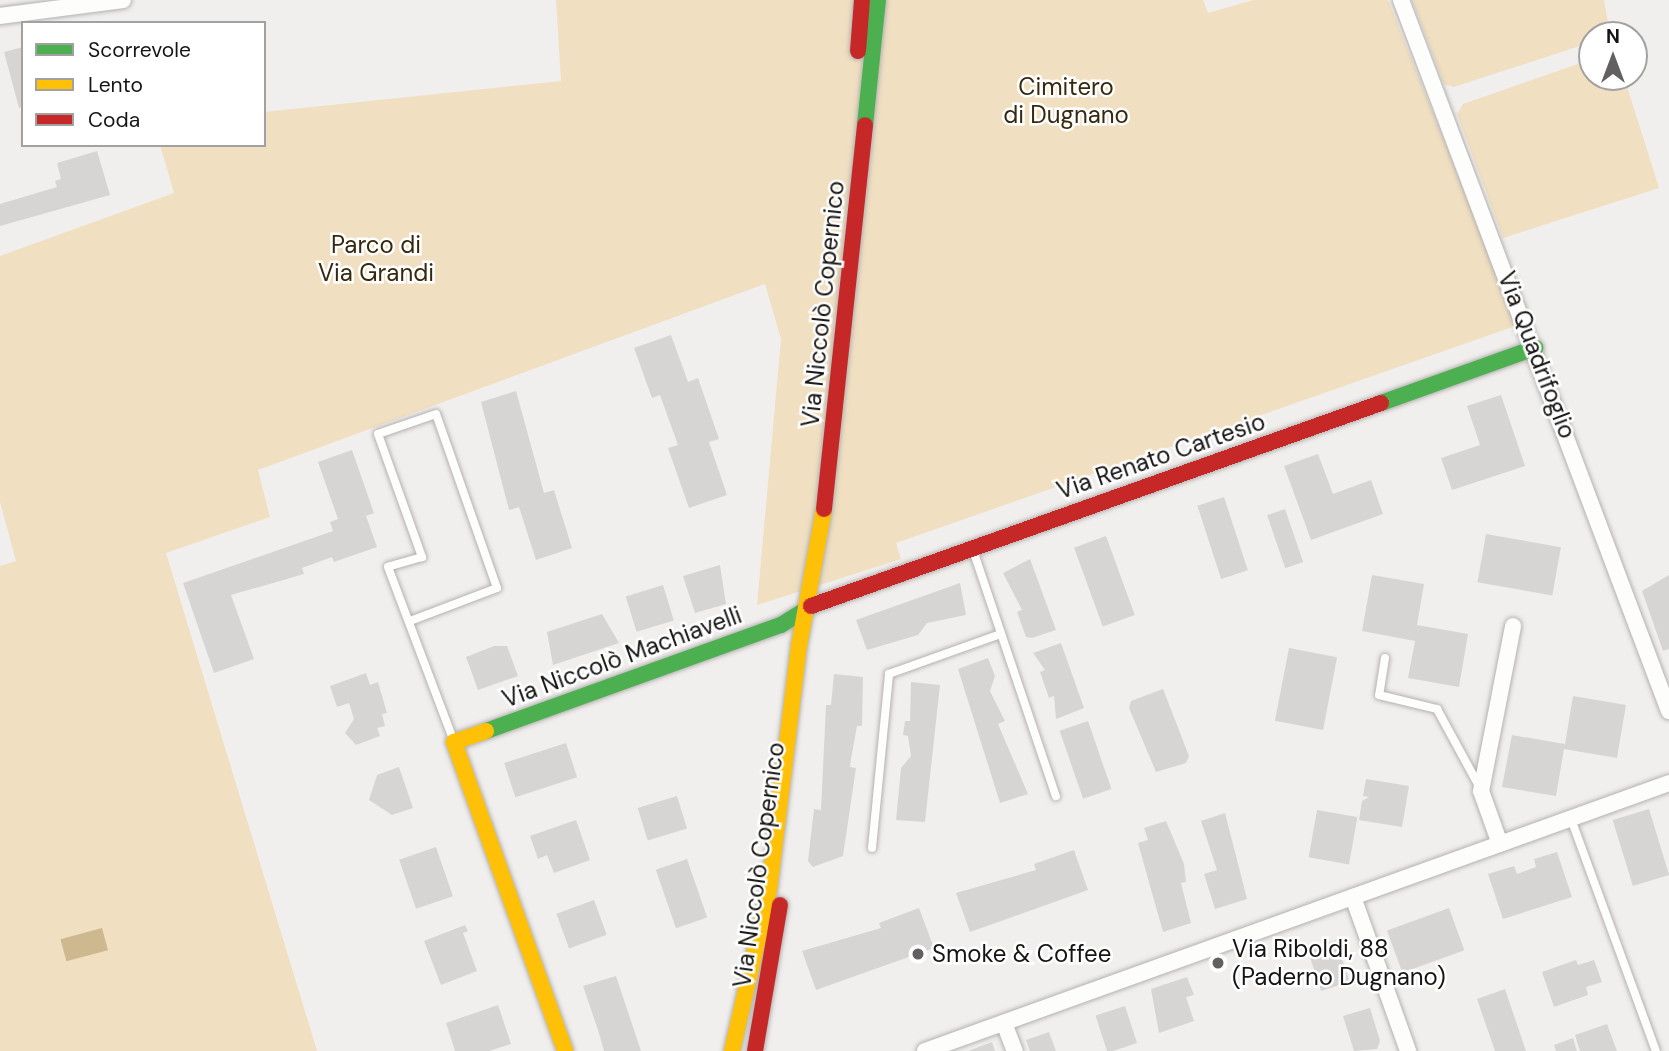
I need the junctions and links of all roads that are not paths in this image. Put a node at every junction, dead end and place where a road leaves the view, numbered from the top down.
1 (123, 0) edge
2 (862, 0) edge
3 (878, 0) edge
4 (1401, 0) edge
5 (20, 6) edge
6 (0, 16) edge
7 (1535, 348) junction
8 (972, 547) junction
9 (804, 612) junction
10 (410, 621) junction
11 (1513, 626) dead end
12 (1001, 634) junction
13 (1385, 658) dead end
14 (1669, 710) edge
15 (454, 742) junction
16 (1669, 783) edge
17 (1481, 791) junction
18 (1056, 796) dead end
19 (1571, 819) junction
20 (1500, 844) junction
21 (872, 848) dead end
22 (1353, 897) junction
23 (1004, 1023) junction
24 (758, 1047) edge
25 (565, 1051) edge
26 (732, 1051) edge
27 (925, 1051) edge
28 (1015, 1051) edge
29 (1408, 1051) edge
30 (1656, 1051) edge

1 - 5 street
2 - 9 street, Via Niccolò Copernico
3 - 9 street, Via Niccolò Copernico
4 - 7 street, Via Quadrifoglio
5 - 6 street
7 - 8 street, Via Renato Cartesio
7 - 14 street, Via Quadrifoglio
8 - 9 street, Via Renato Cartesio
8 - 12 lane
9 - 15 street, Via Niccolò Machiavelli
9 - 24 street, Via Niccolò Copernico
9 - 26 street, Via Niccolò Copernico
10 - 10 lane
10 - 15 lane
11 - 17 street
12 - 18 lane
12 - 21 lane
13 - 17 lane
15 - 25 street
16 - 19 street
17 - 20 street
19 - 20 street
19 - 30 lane
20 - 22 street
22 - 23 street
22 - 29 street
23 - 27 street
23 - 28 street

